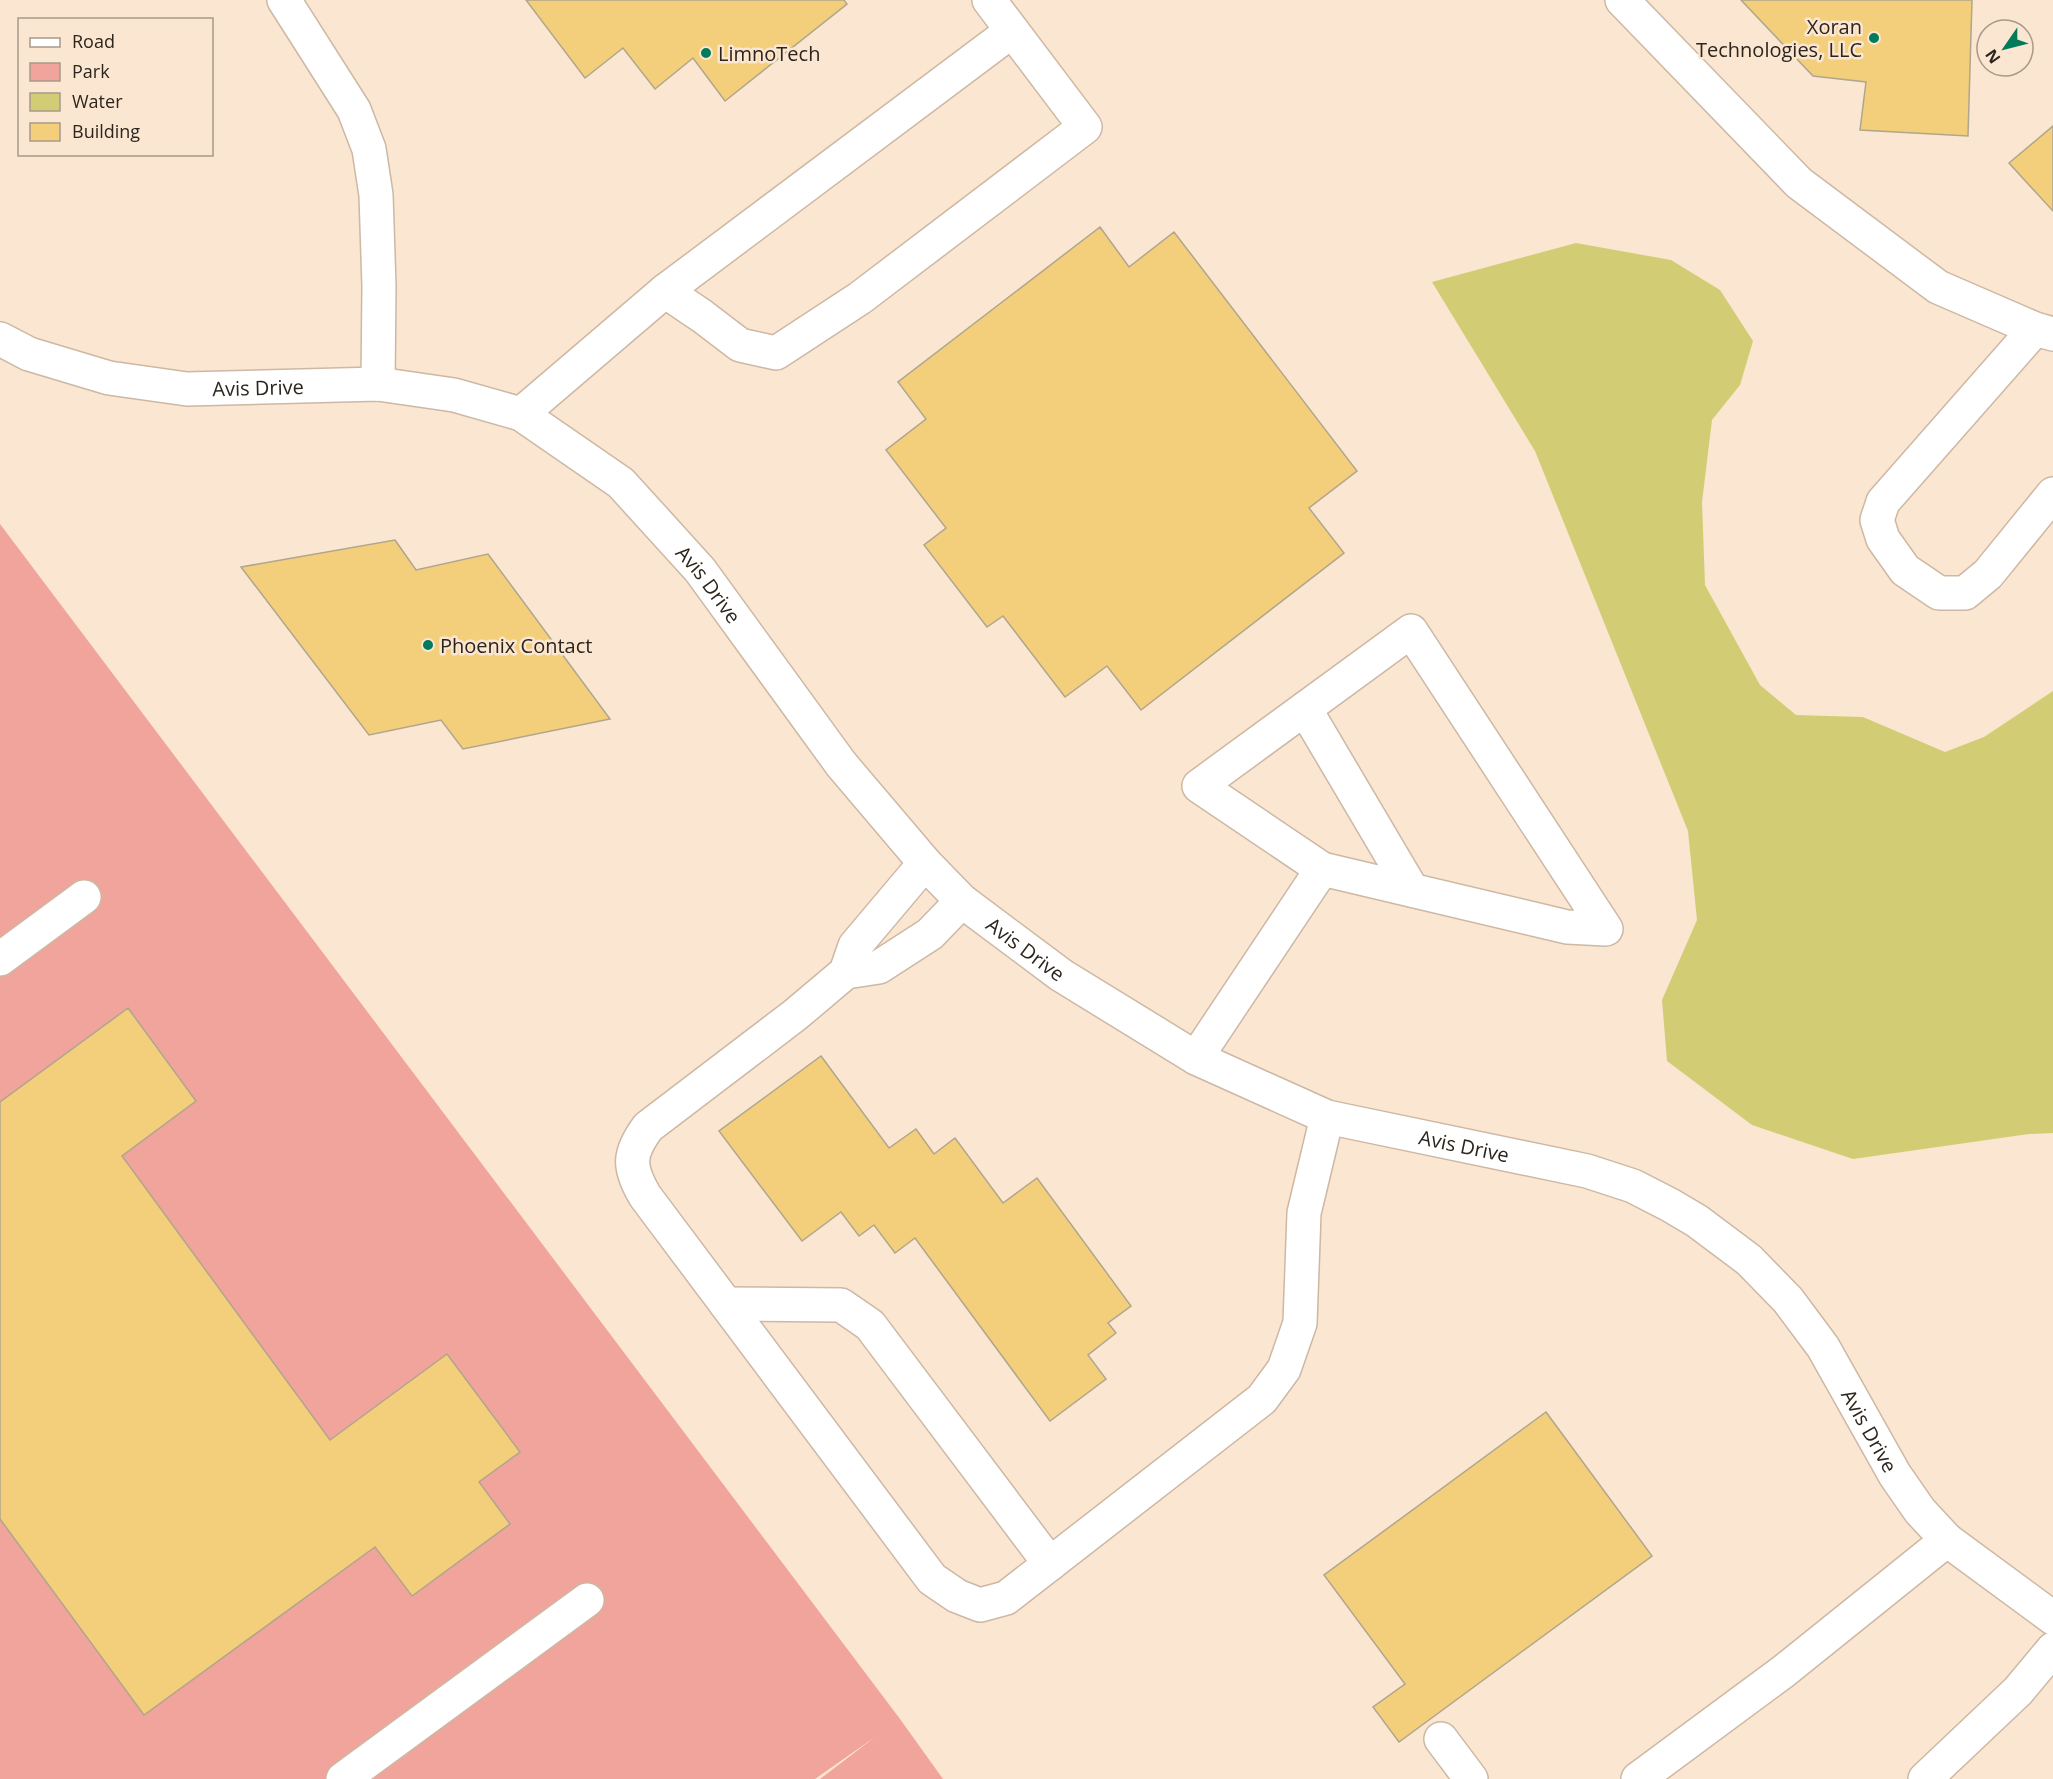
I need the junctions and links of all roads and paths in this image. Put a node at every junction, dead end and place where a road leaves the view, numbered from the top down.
1 (284, 0) edge
2 (989, 0) edge
3 (1622, 0) edge
4 (1012, 31) junction
5 (665, 291) junction
6 (2044, 332) edge
7 (0, 339) edge
8 (378, 384) junction
9 (521, 414) junction
10 (2053, 494) edge
11 (1305, 709) junction
12 (925, 863) junction
13 (1322, 869) junction
14 (1412, 890) junction
15 (84, 897) dead end
16 (962, 901) junction
17 (0, 959) edge
18 (846, 972) junction
19 (1196, 1058) junction
20 (1327, 1117) junction
21 (726, 1304) junction
22 (1947, 1540) junction
23 (1050, 1564) junction
24 (587, 1600) dead end
25 (2053, 1618) edge
26 (2053, 1649) edge
27 (1441, 1738) dead end
28 (343, 1779) edge
29 (1471, 1779) edge
30 (1638, 1779) edge
31 (1925, 1779) edge

1 - 8 street
2 - 4 street
3 - 6 street
4 - 5 street
4 - 5 street
5 - 9 street
6 - 10 street
7 - 8 street, Avis Drive
8 - 9 street, Avis Drive
9 - 12 street, Avis Drive
11 - 13 street
11 - 14 street
11 - 14 street
12 - 16 street, Avis Drive
12 - 18 street
13 - 14 street
13 - 19 street
15 - 17 street
16 - 18 street
16 - 19 street, Avis Drive
18 - 21 street
19 - 20 street, Avis Drive
20 - 22 street, Avis Drive
20 - 23 street
21 - 23 street
21 - 23 street
22 - 25 street, Avis Drive
22 - 30 street
24 - 28 street
26 - 31 street
27 - 29 street

